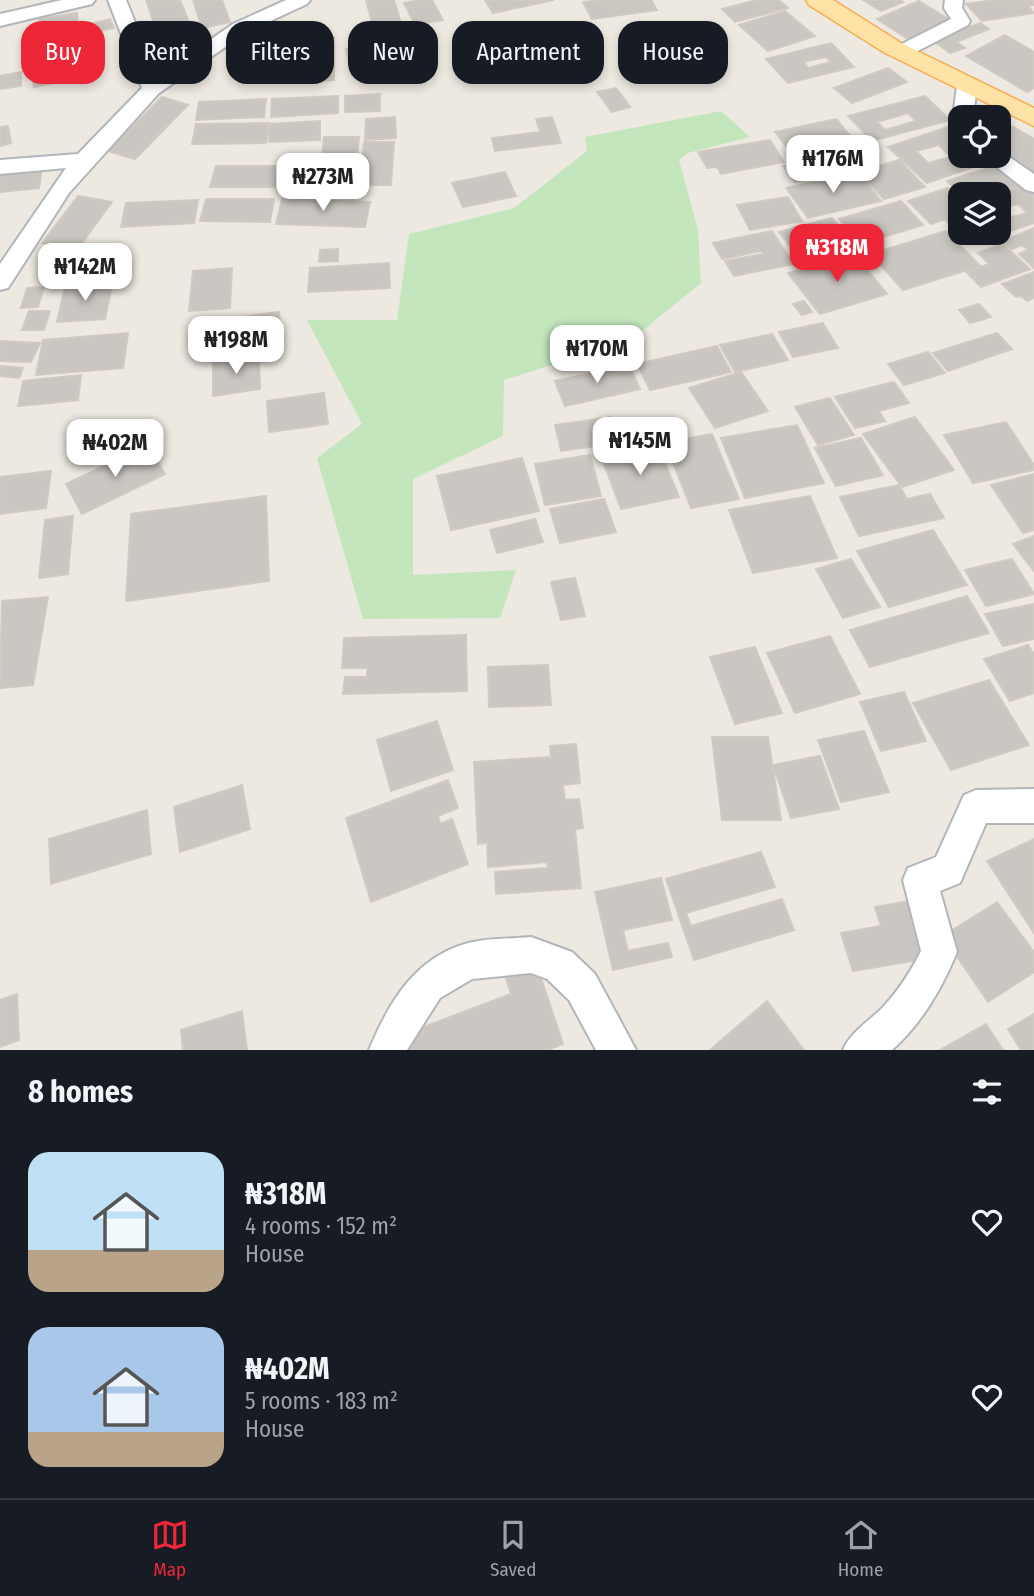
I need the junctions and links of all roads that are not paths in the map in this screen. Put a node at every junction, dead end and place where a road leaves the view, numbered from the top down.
1 (86, 0) edge
2 (117, 0) edge
3 (302, 0) edge
4 (817, 0) edge
5 (954, 0) edge
6 (0, 20) edge
7 (901, 52) junction
8 (967, 86) junction
9 (152, 89) junction
10 (965, 105) edge
11 (1034, 118) edge
12 (84, 160) junction
13 (0, 167) edge
14 (1011, 167) edge
15 (1034, 185) edge
16 (0, 282) edge
17 (1034, 806) edge
18 (388, 1050) edge
19 (617, 1050) edge
20 (862, 1050) edge

1 - 6 street
2 - 9 street
3 - 9 street
4 - 7 main road
5 - 7 street
7 - 8 main road
8 - 10 street
8 - 11 main road
9 - 12 street
12 - 13 street
12 - 16 street
14 - 15 street
17 - 20 street
18 - 19 street

